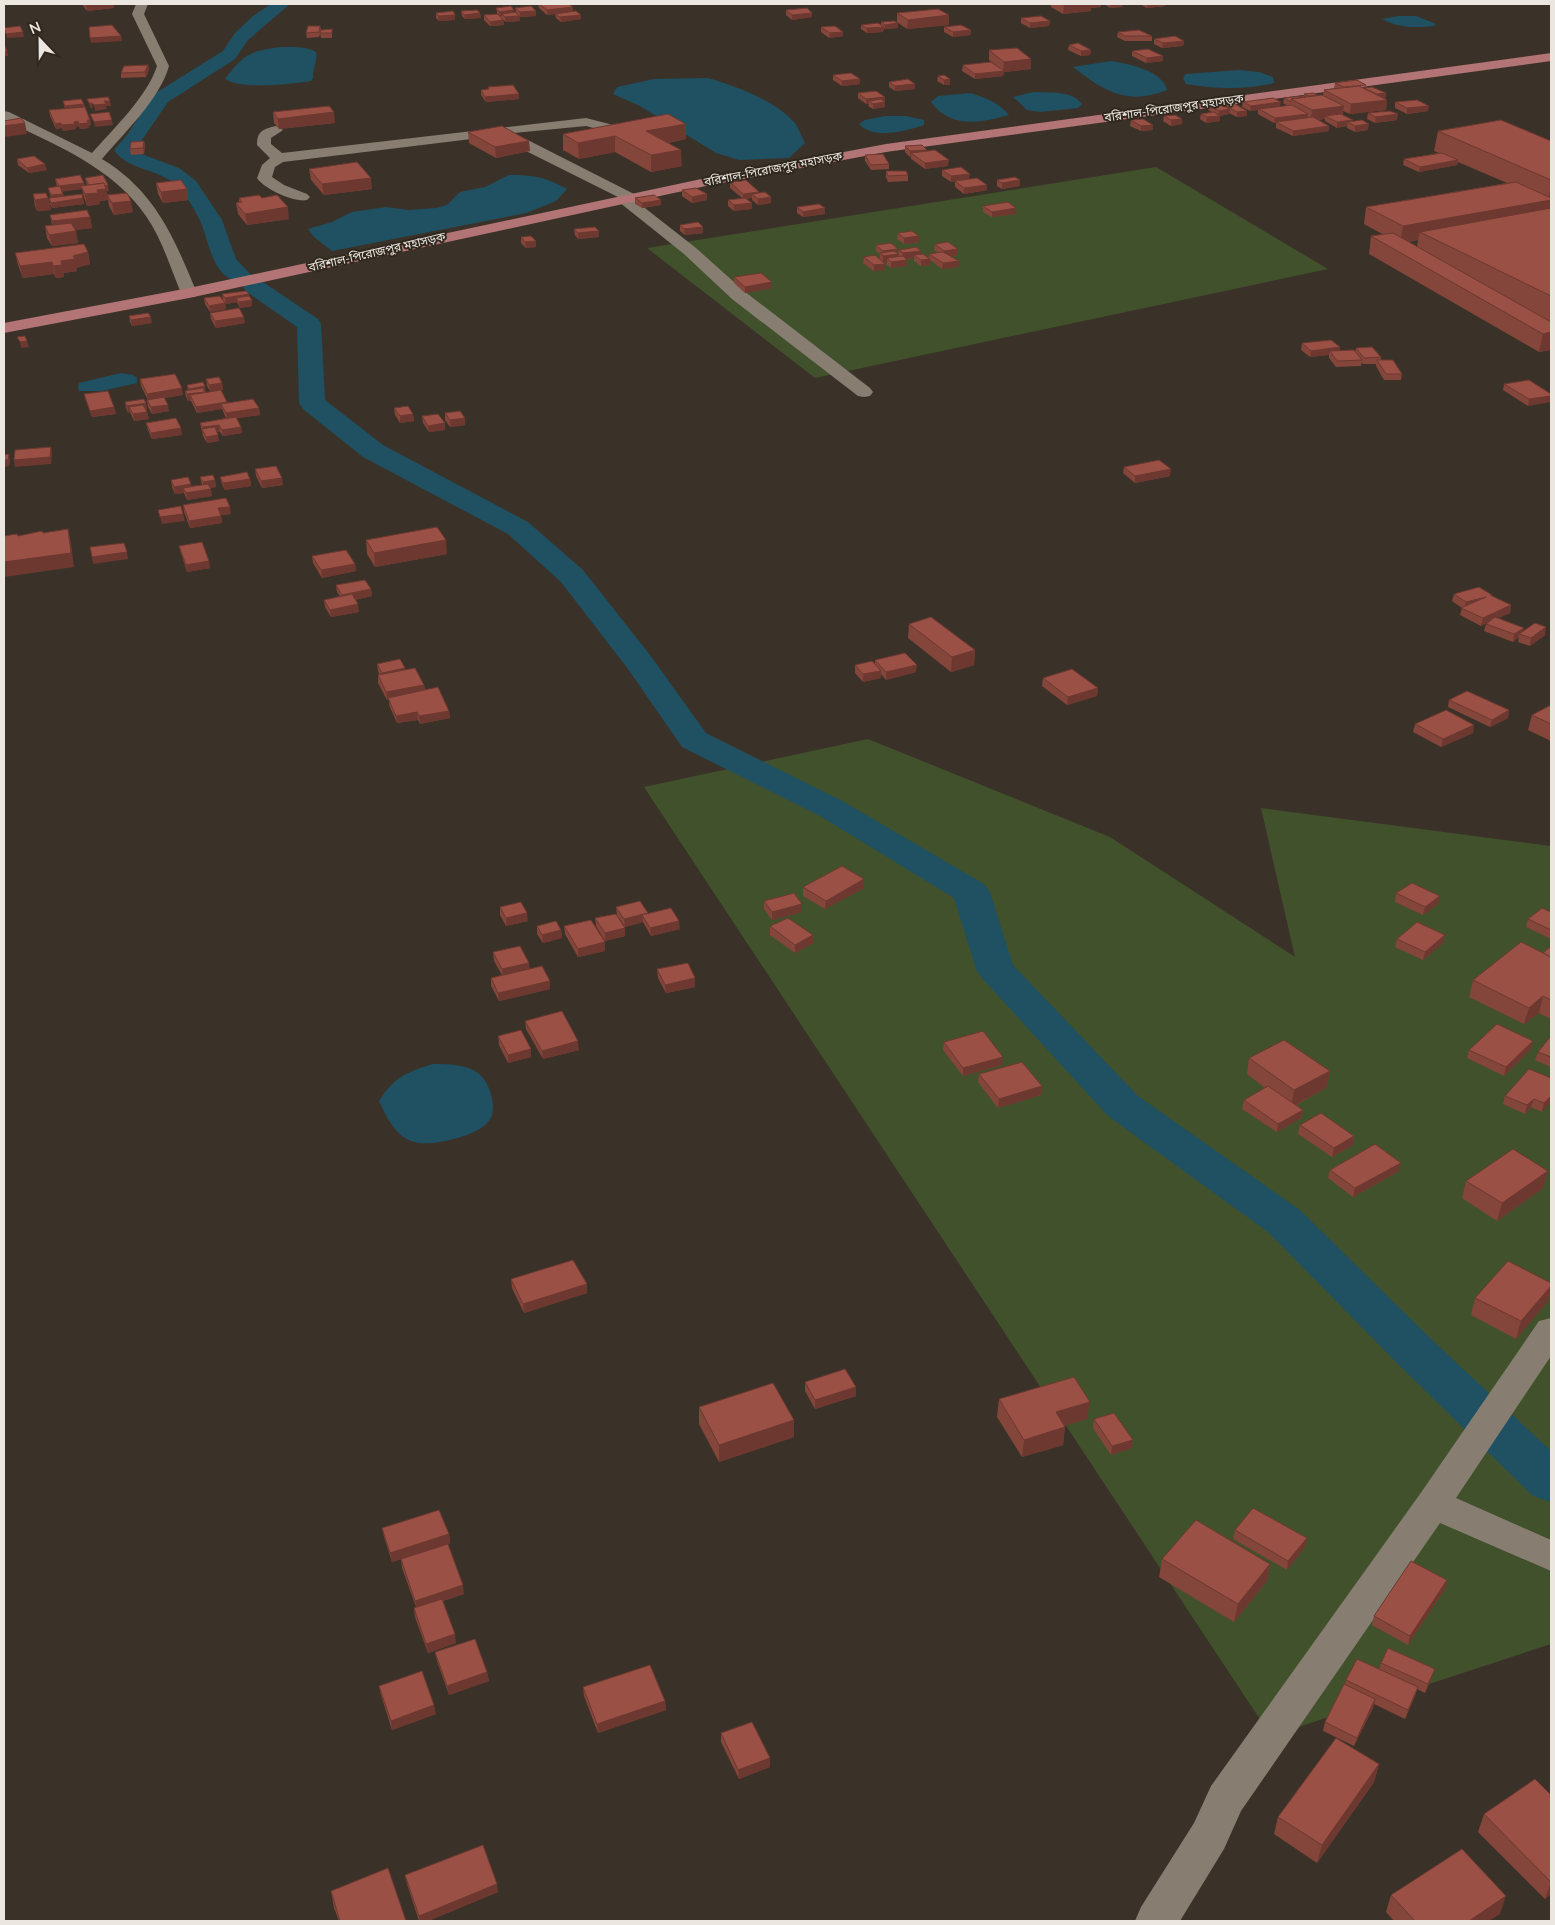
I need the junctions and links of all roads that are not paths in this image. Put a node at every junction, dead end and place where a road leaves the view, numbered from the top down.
1 (142, 4) edge
2 (1551, 57) edge
3 (4, 115) edge
4 (612, 129) edge
5 (276, 130) edge
6 (500, 132) junction
7 (95, 158) junction
8 (279, 158) junction
9 (302, 197) dead end
10 (627, 199) junction
11 (189, 293) junction
12 (4, 328) edge
13 (864, 392) dead end
14 (1551, 1330) edge
15 (1433, 1504) junction
16 (1551, 1556) edge
17 (1156, 1921) edge

1 - 7 street
2 - 10 highway, বরিশাল-পিরোজপুর মহাসড়ক
3 - 7 street
4 - 6 street
5 - 8 street
6 - 8 street
6 - 10 street
7 - 11 street
8 - 9 street
10 - 11 highway, বরিশাল-পিরোজপুর মহাসড়ক
10 - 13 street
11 - 12 highway, বরিশাল-পিরোজপুর মহাসড়ক
14 - 15 street
15 - 16 street
15 - 17 street

